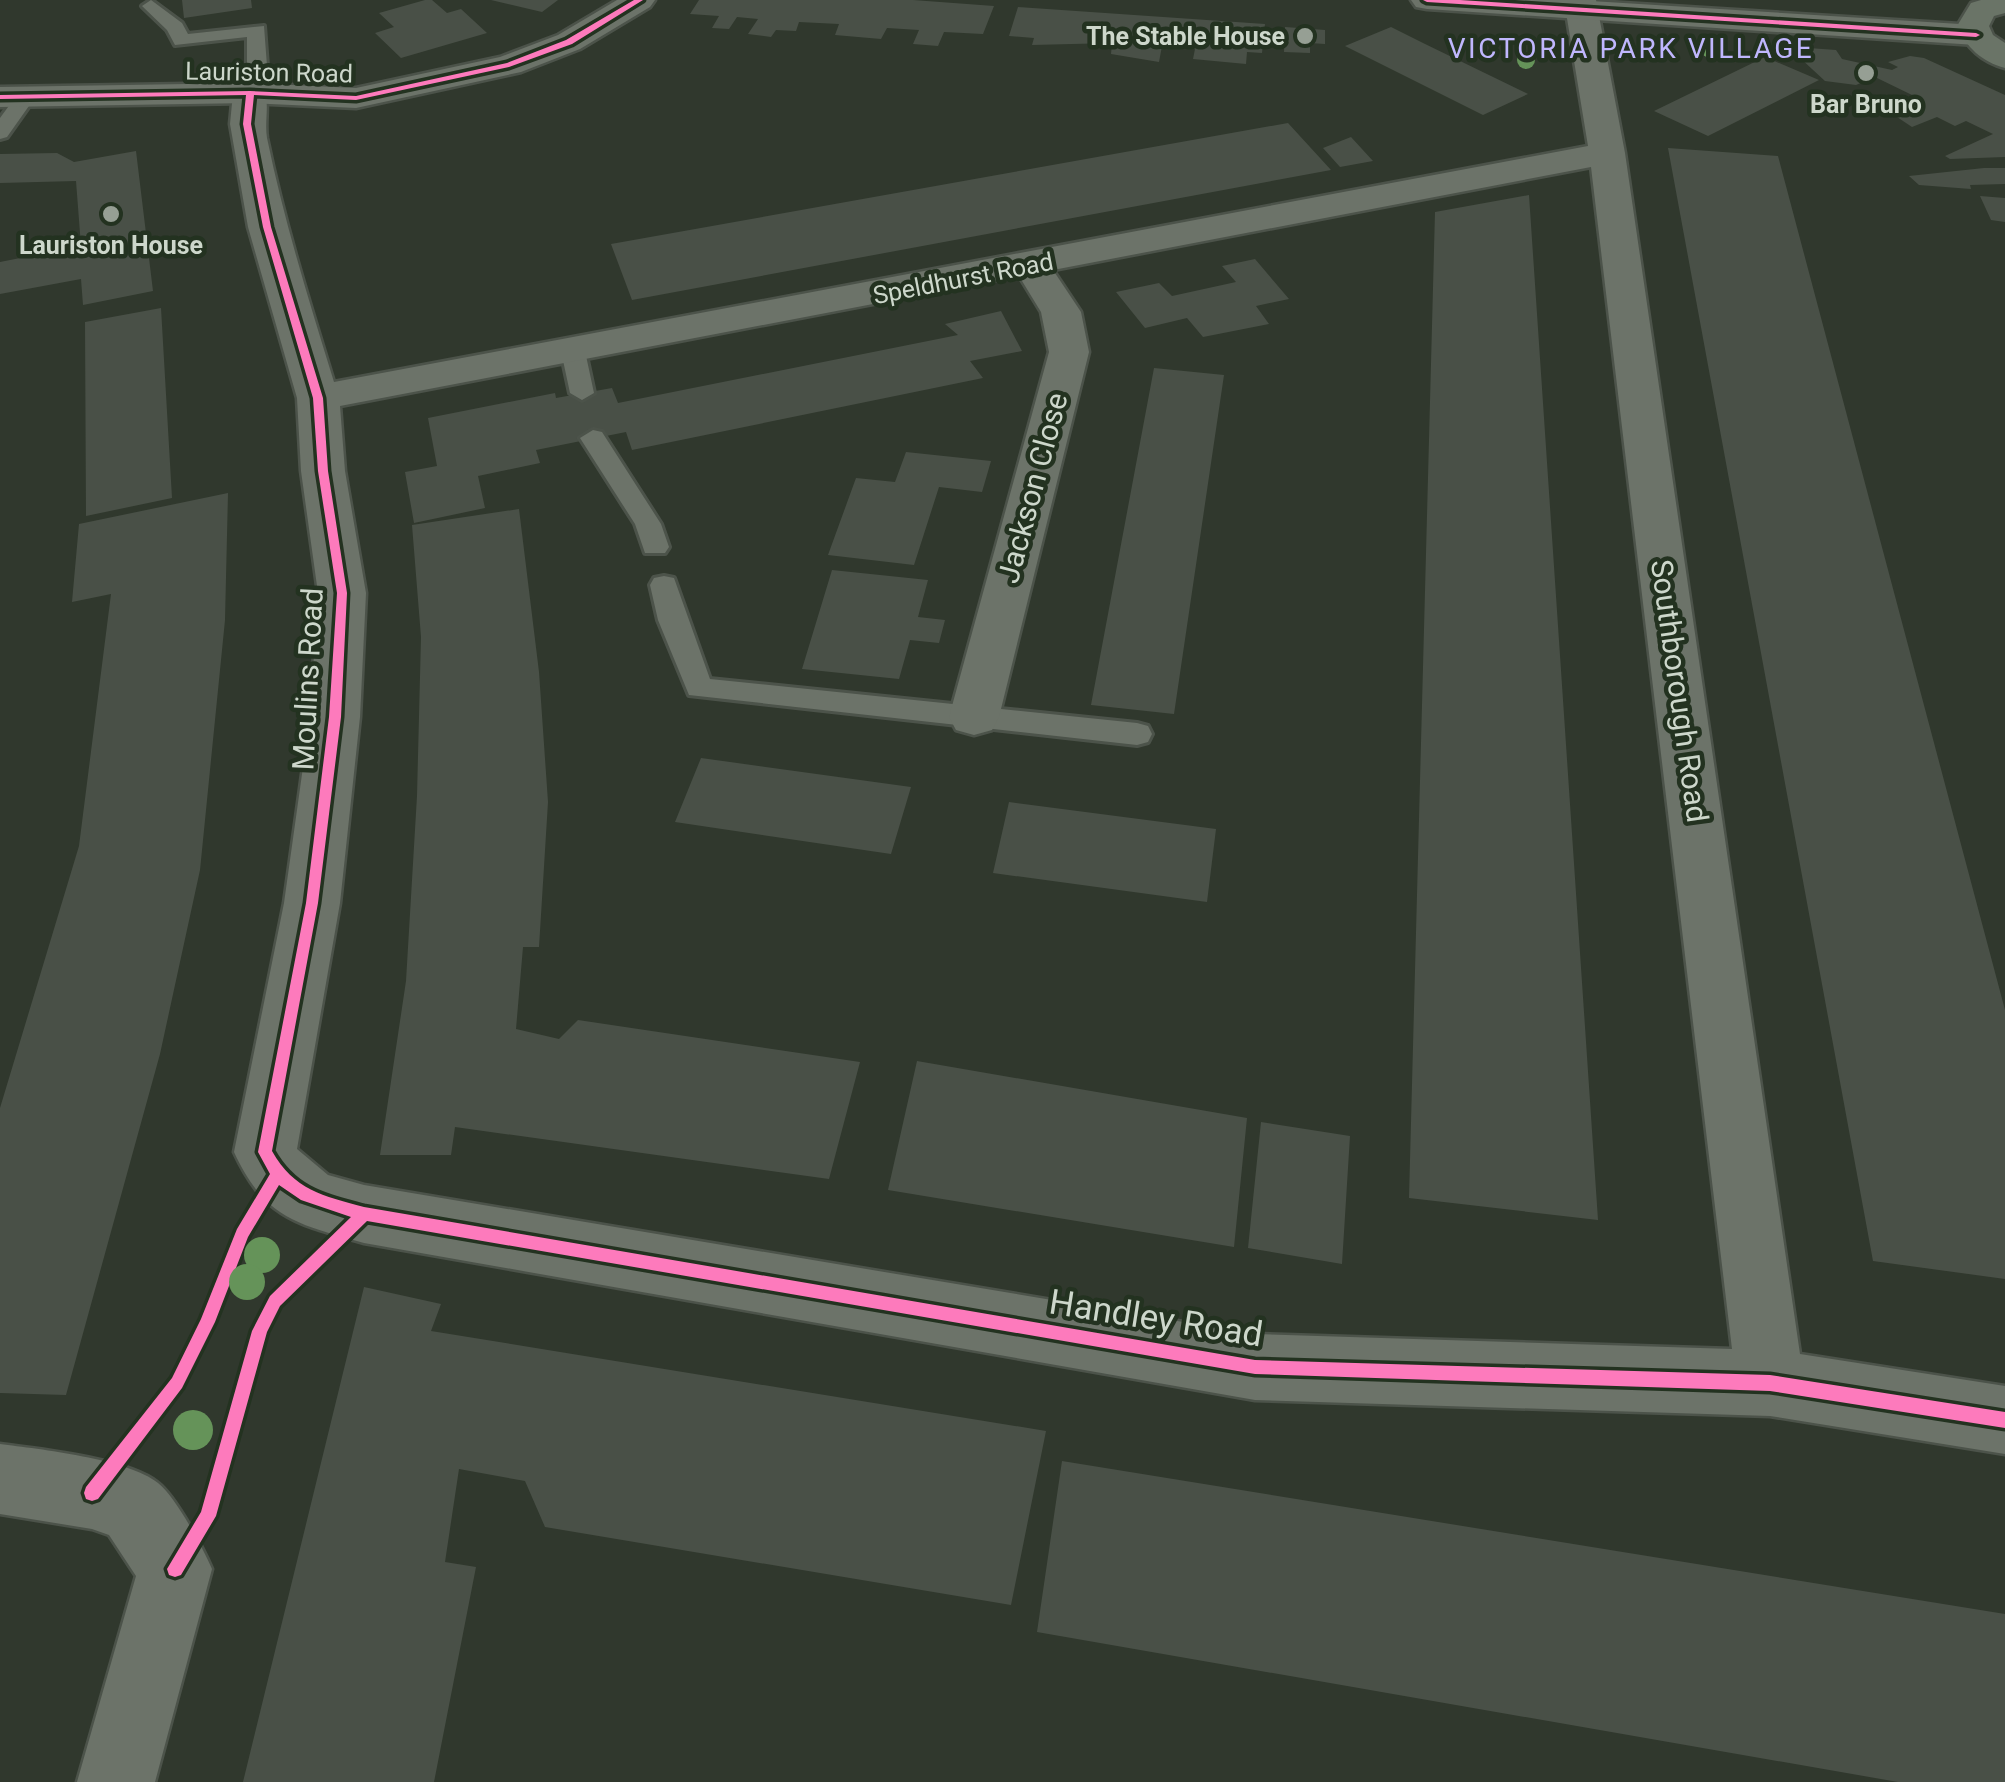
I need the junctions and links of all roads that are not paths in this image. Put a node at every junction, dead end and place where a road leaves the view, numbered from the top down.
1 (639, 0) edge
2 (1428, 0) edge
3 (2005, 2) edge
4 (1580, 5) edge
5 (151, 6) dead end
6 (1976, 36) junction
7 (2005, 58) edge
8 (250, 94) junction
9 (13, 96) edge
10 (0, 133) edge
11 (1607, 153) junction
12 (1031, 265) junction
13 (573, 351) junction
14 (582, 393) dead end
15 (318, 398) junction
16 (593, 438) dead end
17 (654, 547) dead end
18 (664, 585) dead end
19 (974, 717) junction
20 (1137, 734) dead end
21 (305, 1197) joint
22 (1770, 1383) junction
23 (2005, 1420) edge
24 (0, 1479) edge
25 (116, 1782) edge

1 - 8 street, Lauriston Road
2 - 4 street
3 - 6 main road
4 - 6 street
4 - 11 street, Southborough Road
5 - 8 lane
6 - 7 main road
8 - 9 street, Lauriston Road
8 - 15 street, Moulins Road
9 - 10 lane
11 - 12 street, Speldhurst Road
11 - 22 street, Southborough Road
12 - 13 street, Speldhurst Road
12 - 19 street, Jackson Close
13 - 14 lane
13 - 15 street, Speldhurst Road
15 - 21 street, Moulins Road
16 - 17 lane
18 - 19 lane
19 - 20 lane
21 - 22 street, Handley Road
22 - 23 street, Handley Road
24 - 25 street

